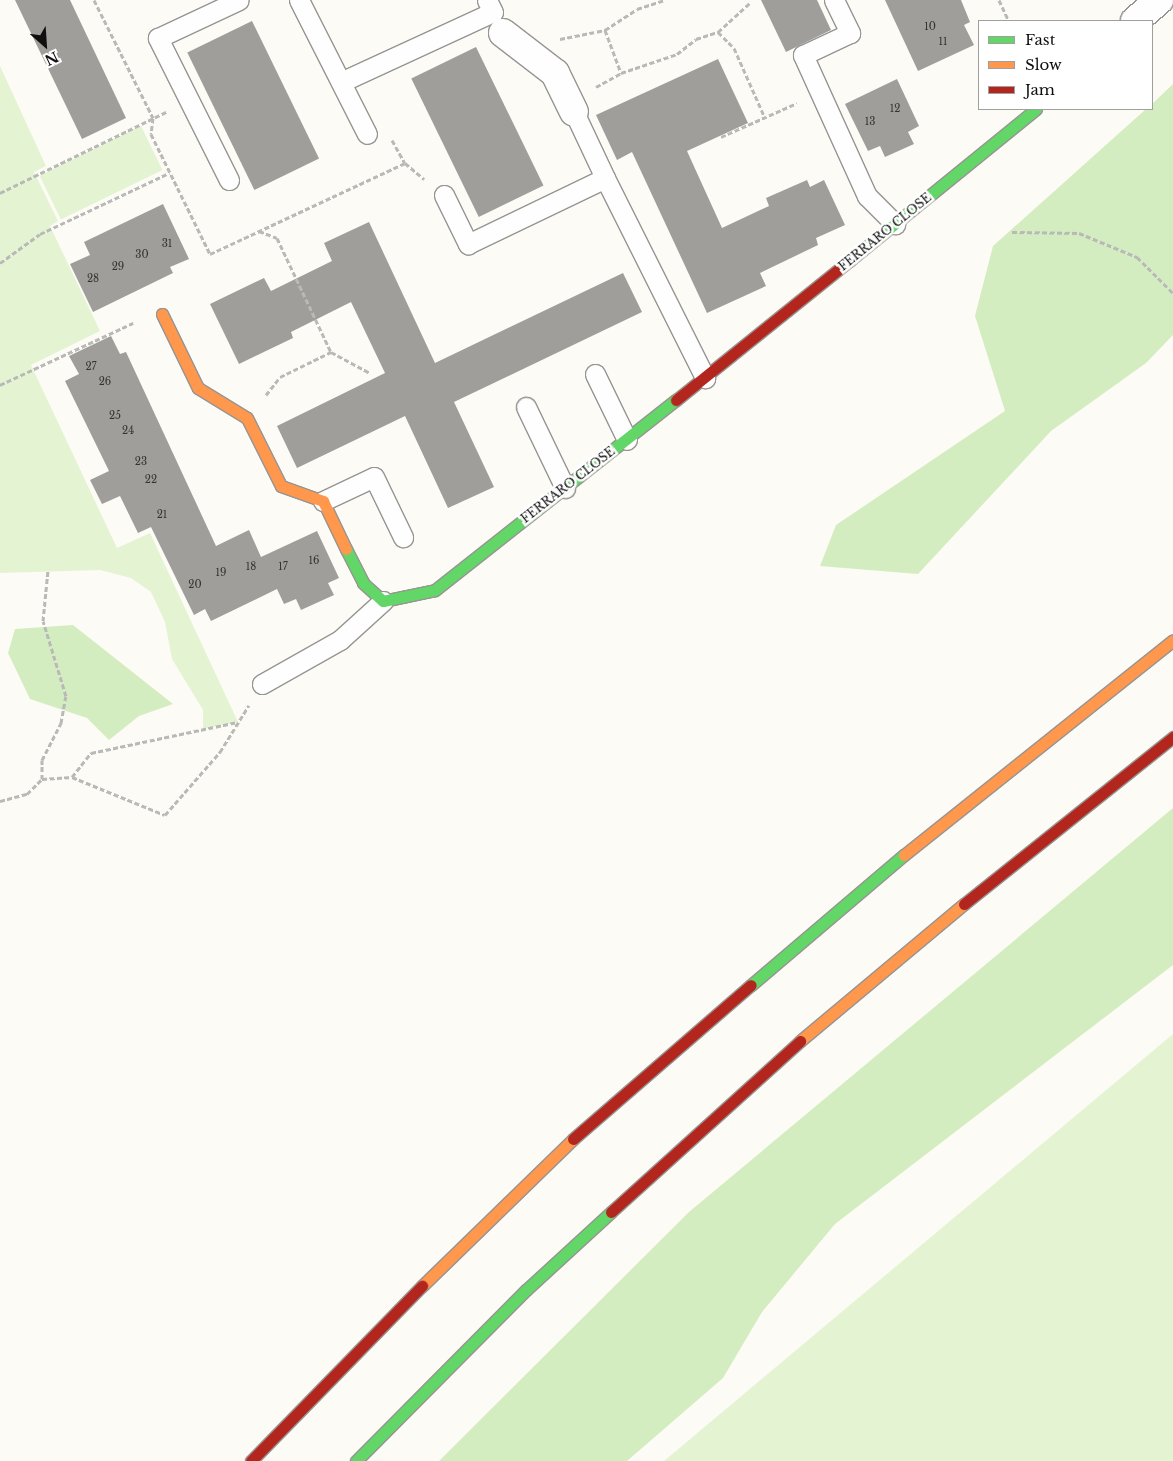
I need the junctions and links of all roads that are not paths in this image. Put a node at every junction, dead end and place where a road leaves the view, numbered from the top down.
1 (240, 0) edge
2 (299, 0) edge
3 (834, 0) edge
4 (501, 23) edge
5 (341, 82) junction
6 (571, 106) joint
7 (1035, 110) edge
8 (367, 134) dead end
9 (605, 178) junction
10 (229, 180) dead end
11 (444, 195) road end
12 (895, 224) junction
13 (162, 314) road end
14 (595, 374) dead end
15 (705, 378) junction
16 (526, 408) dead end
17 (627, 440) junction
18 (565, 488) junction
19 (323, 501) junction
20 (403, 537) dead end
21 (383, 601) junction
22 (1173, 640) edge
23 (262, 684) road end
24 (1173, 737) edge
25 (250, 1461) edge
26 (356, 1461) edge

1 - 10 lane
2 - 5 lane
3 - 12 lane
4 - 5 lane
4 - 6 street
5 - 8 lane
6 - 9 lane
7 - 12 main road, FERRARO CLOSE
9 - 11 lane
9 - 15 lane
12 - 15 main road, FERRARO CLOSE
13 - 19 main road
14 - 17 lane
15 - 17 main road, FERRARO CLOSE
16 - 18 lane
17 - 18 main road, FERRARO CLOSE
18 - 21 main road, FERRARO CLOSE
19 - 20 lane
19 - 21 main road
21 - 23 lane
22 - 25 main road
24 - 26 main road

